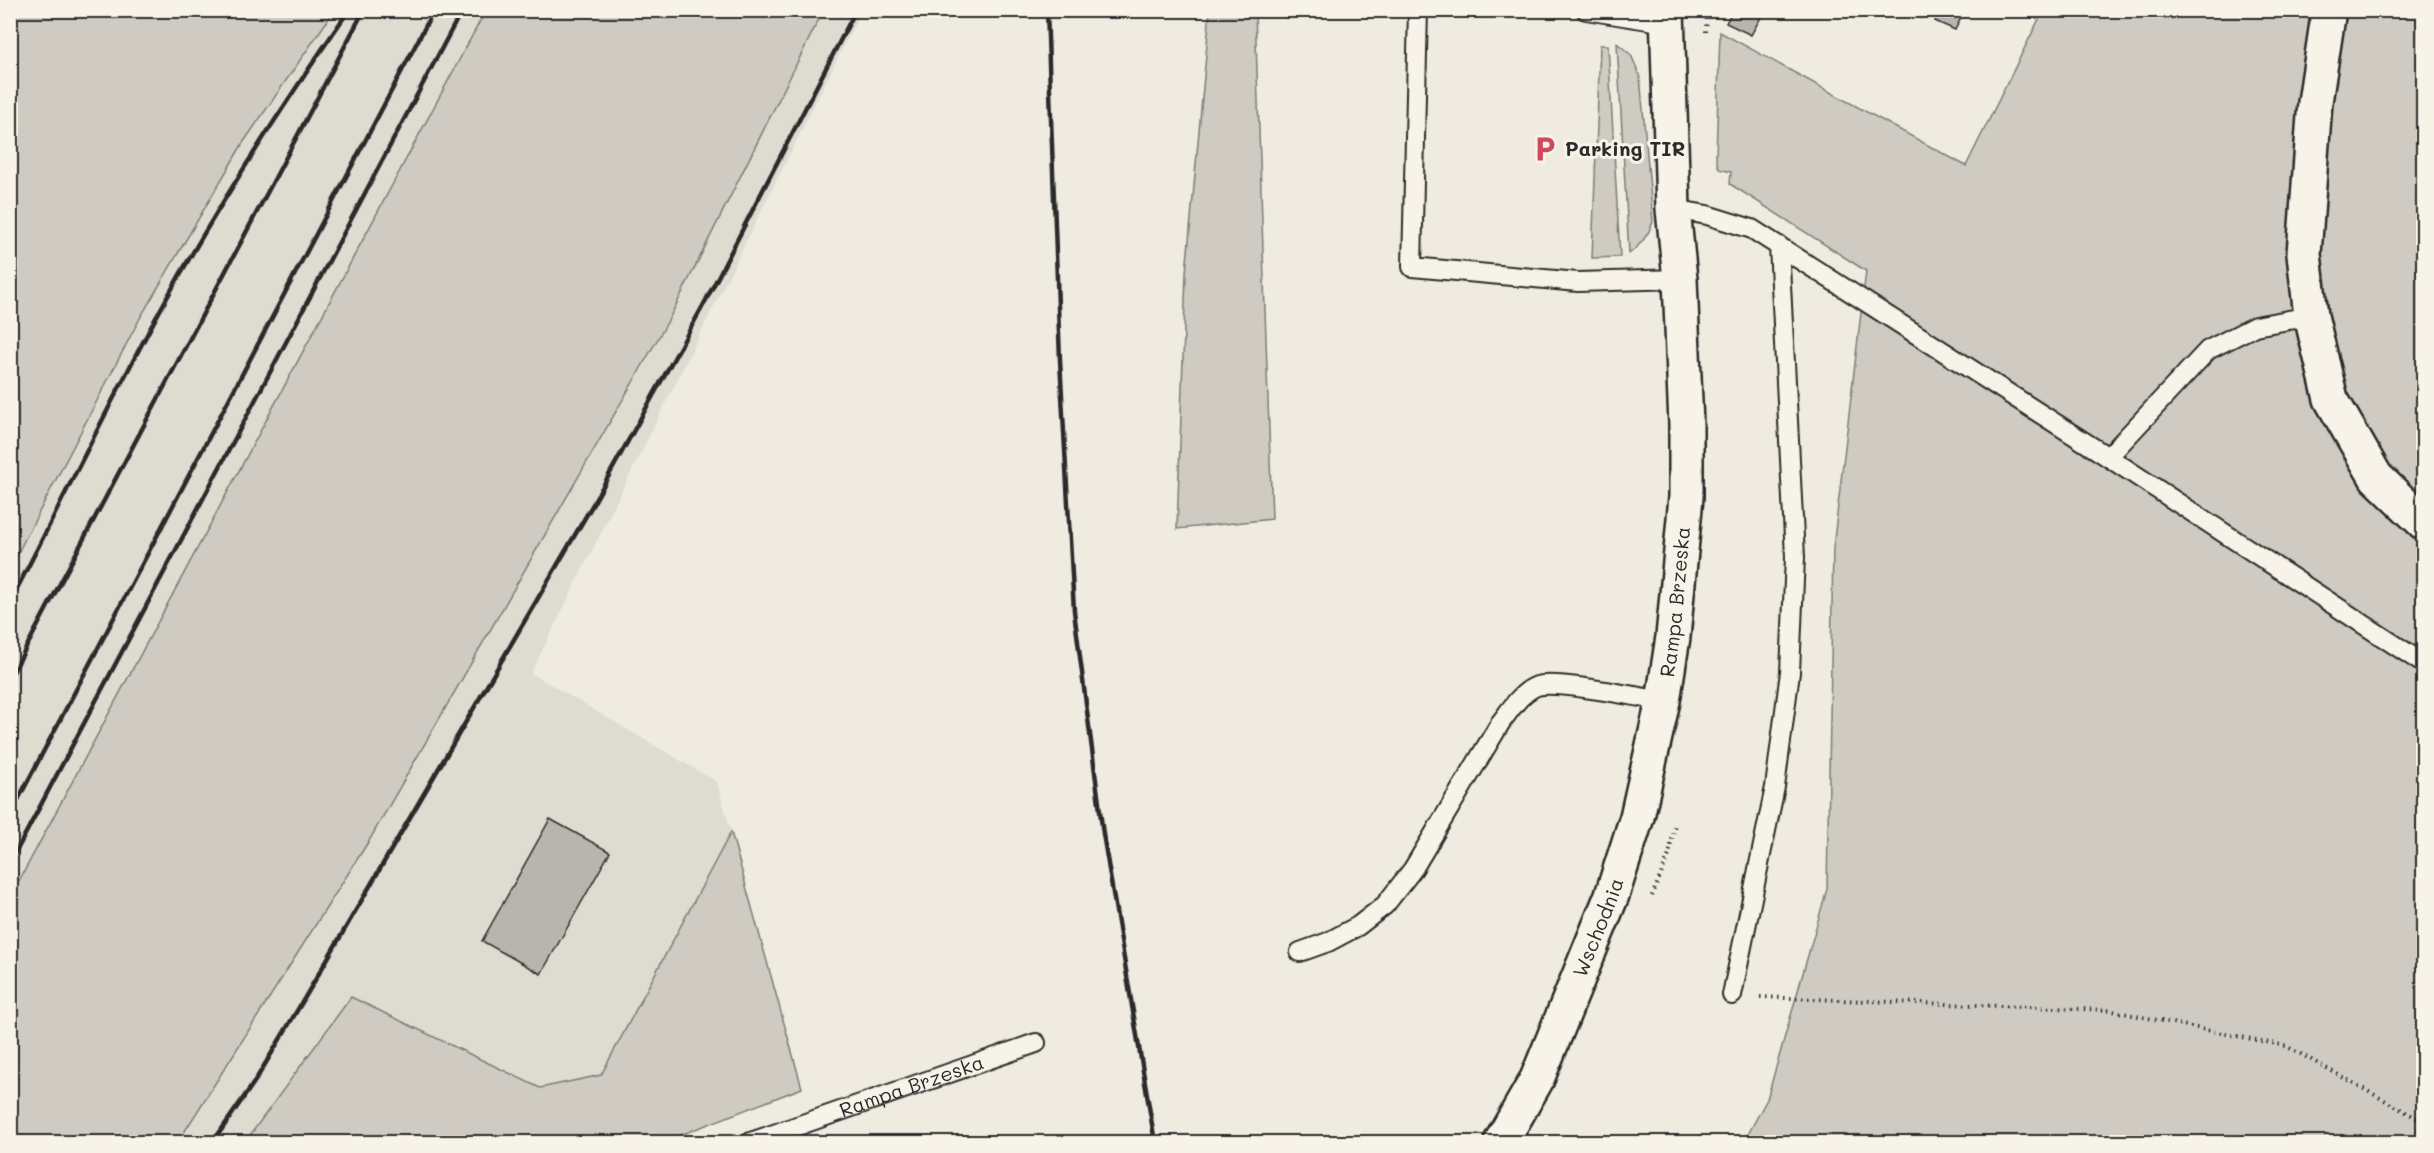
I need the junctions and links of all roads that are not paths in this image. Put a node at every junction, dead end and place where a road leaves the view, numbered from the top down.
1 (1418, 10) edge
2 (1586, 10) edge
3 (2329, 10) edge
4 (1667, 17) edge
5 (1673, 209) junction
6 (1779, 246) junction
7 (1680, 279) junction
8 (2311, 316) junction
9 (2108, 457) junction
10 (2424, 523) edge
11 (2424, 664) edge
12 (1663, 701) junction
13 (1300, 952) dead end
14 (1732, 996) road end
15 (1036, 1043) dead end
16 (751, 1143) edge
17 (1502, 1143) edge

1 - 7 lane
2 - 4 lane
3 - 8 main road
4 - 5 main road, Rampa Brzeska
5 - 6 lane
5 - 7 main road, Rampa Brzeska
6 - 9 lane
6 - 14 lane
7 - 12 main road, Rampa Brzeska
8 - 9 lane
8 - 10 main road
9 - 11 lane
12 - 13 lane, Rampa Brzeska
12 - 17 main road, Wschodnia
15 - 16 lane, Rampa Brzeska

